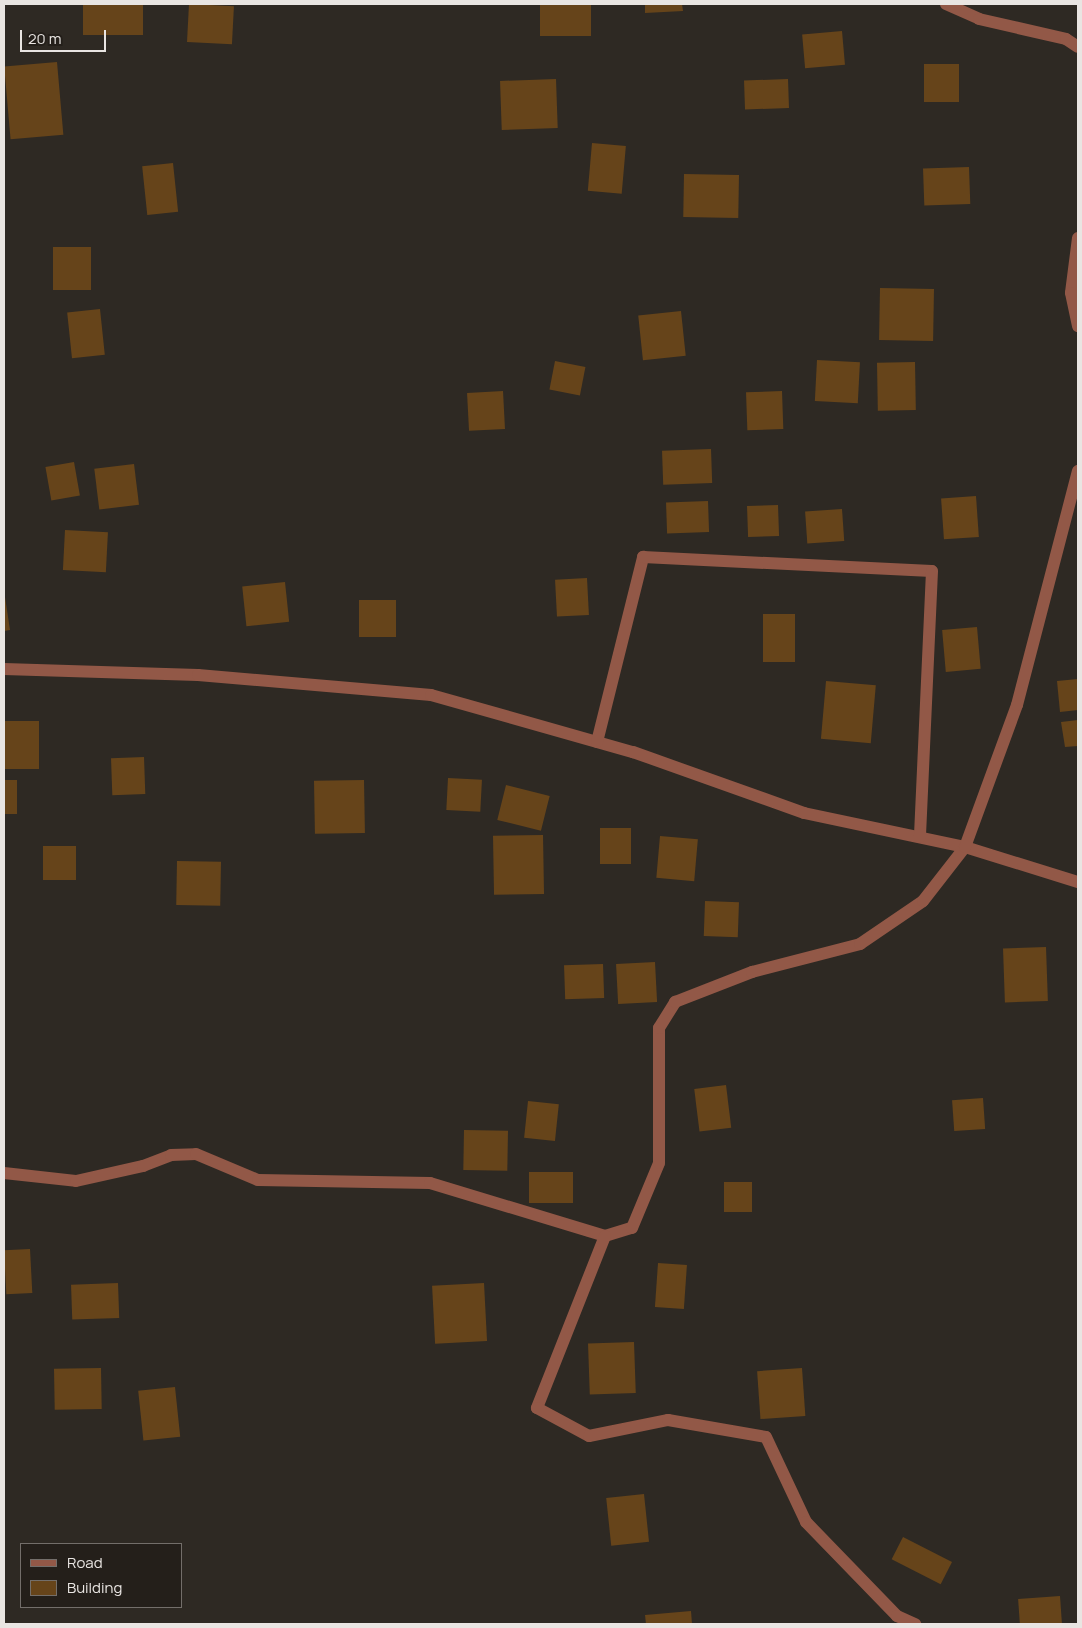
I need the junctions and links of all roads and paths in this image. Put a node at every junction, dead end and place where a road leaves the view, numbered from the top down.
1 (946, 4) edge
2 (1078, 48) edge
3 (1078, 238) edge
4 (1078, 326) edge
5 (1078, 471) edge
6 (4, 669) edge
7 (598, 742) junction
8 (920, 837) junction
9 (965, 847) junction
10 (1078, 882) edge
11 (4, 1172) edge
12 (604, 1236) junction
13 (915, 1624) edge

1 - 2 street
3 - 4 street
5 - 9 street
6 - 7 street
7 - 8 street
7 - 8 street
8 - 9 street
9 - 10 street
9 - 12 street
11 - 12 street
12 - 13 street

